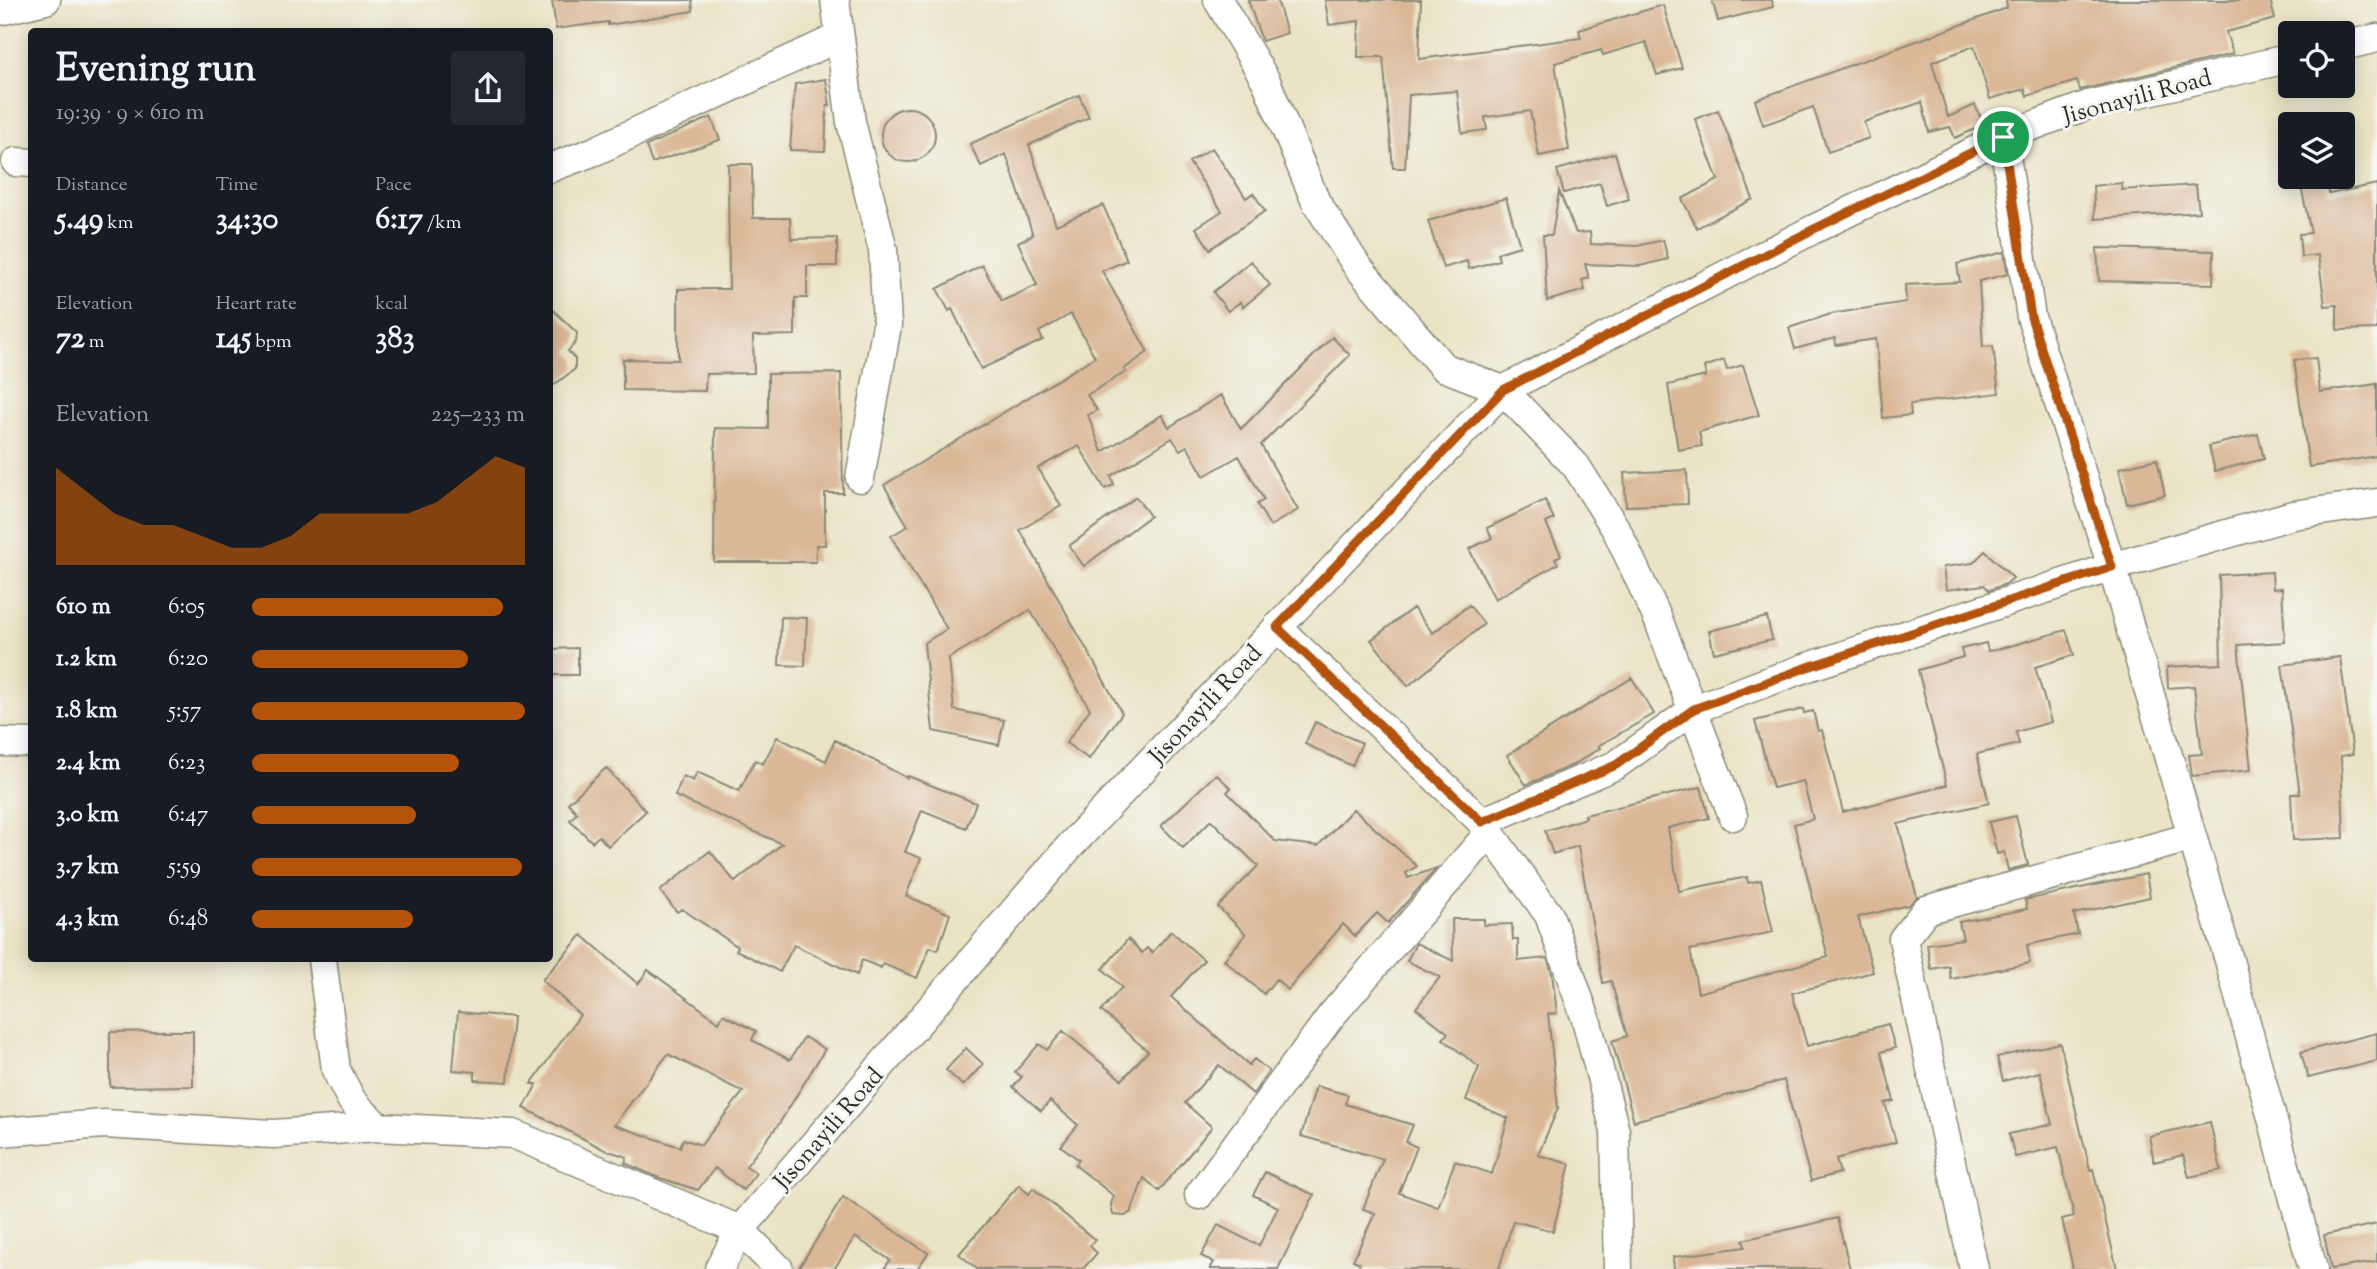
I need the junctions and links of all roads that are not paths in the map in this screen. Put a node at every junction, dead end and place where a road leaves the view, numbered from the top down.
1 (46, 0) edge
2 (835, 0) edge
3 (1218, 0) edge
4 (0, 11) edge
5 (839, 37) junction
6 (2377, 38) edge
7 (2355, 43) edge
8 (2278, 61) edge
9 (2003, 137) junction
10 (553, 167) edge
11 (1503, 390) junction
12 (860, 478) dead end
13 (2377, 503) edge
14 (2112, 567) junction
15 (1277, 627) junction
16 (1694, 709) junction
17 (0, 742) edge
18 (28, 743) edge
19 (1733, 816) dead end
20 (1485, 828) junction
21 (2192, 836) junction
22 (322, 962) edge
23 (378, 1126) junction
24 (0, 1132) edge
25 (1199, 1195) dead end
26 (740, 1230) junction
27 (719, 1269) edge
28 (779, 1269) edge
29 (1618, 1269) edge
30 (1974, 1269) edge
31 (2313, 1269) edge

1 - 4 street
2 - 5 street
3 - 11 street
5 - 10 street
5 - 12 street
6 - 7 street
8 - 9 street, Jisonayili Road
9 - 11 street, Jisonayili Road
9 - 14 street
11 - 15 street, Jisonayili Road
11 - 16 street
13 - 14 street
14 - 16 street
14 - 21 street
15 - 20 street
15 - 26 street, Jisonayili Road
16 - 19 street
16 - 20 street
17 - 18 street
20 - 25 street
20 - 29 street
21 - 30 street
21 - 31 street
22 - 23 street
23 - 24 street
23 - 26 street
26 - 27 street, Jisonayili Road
26 - 28 street

